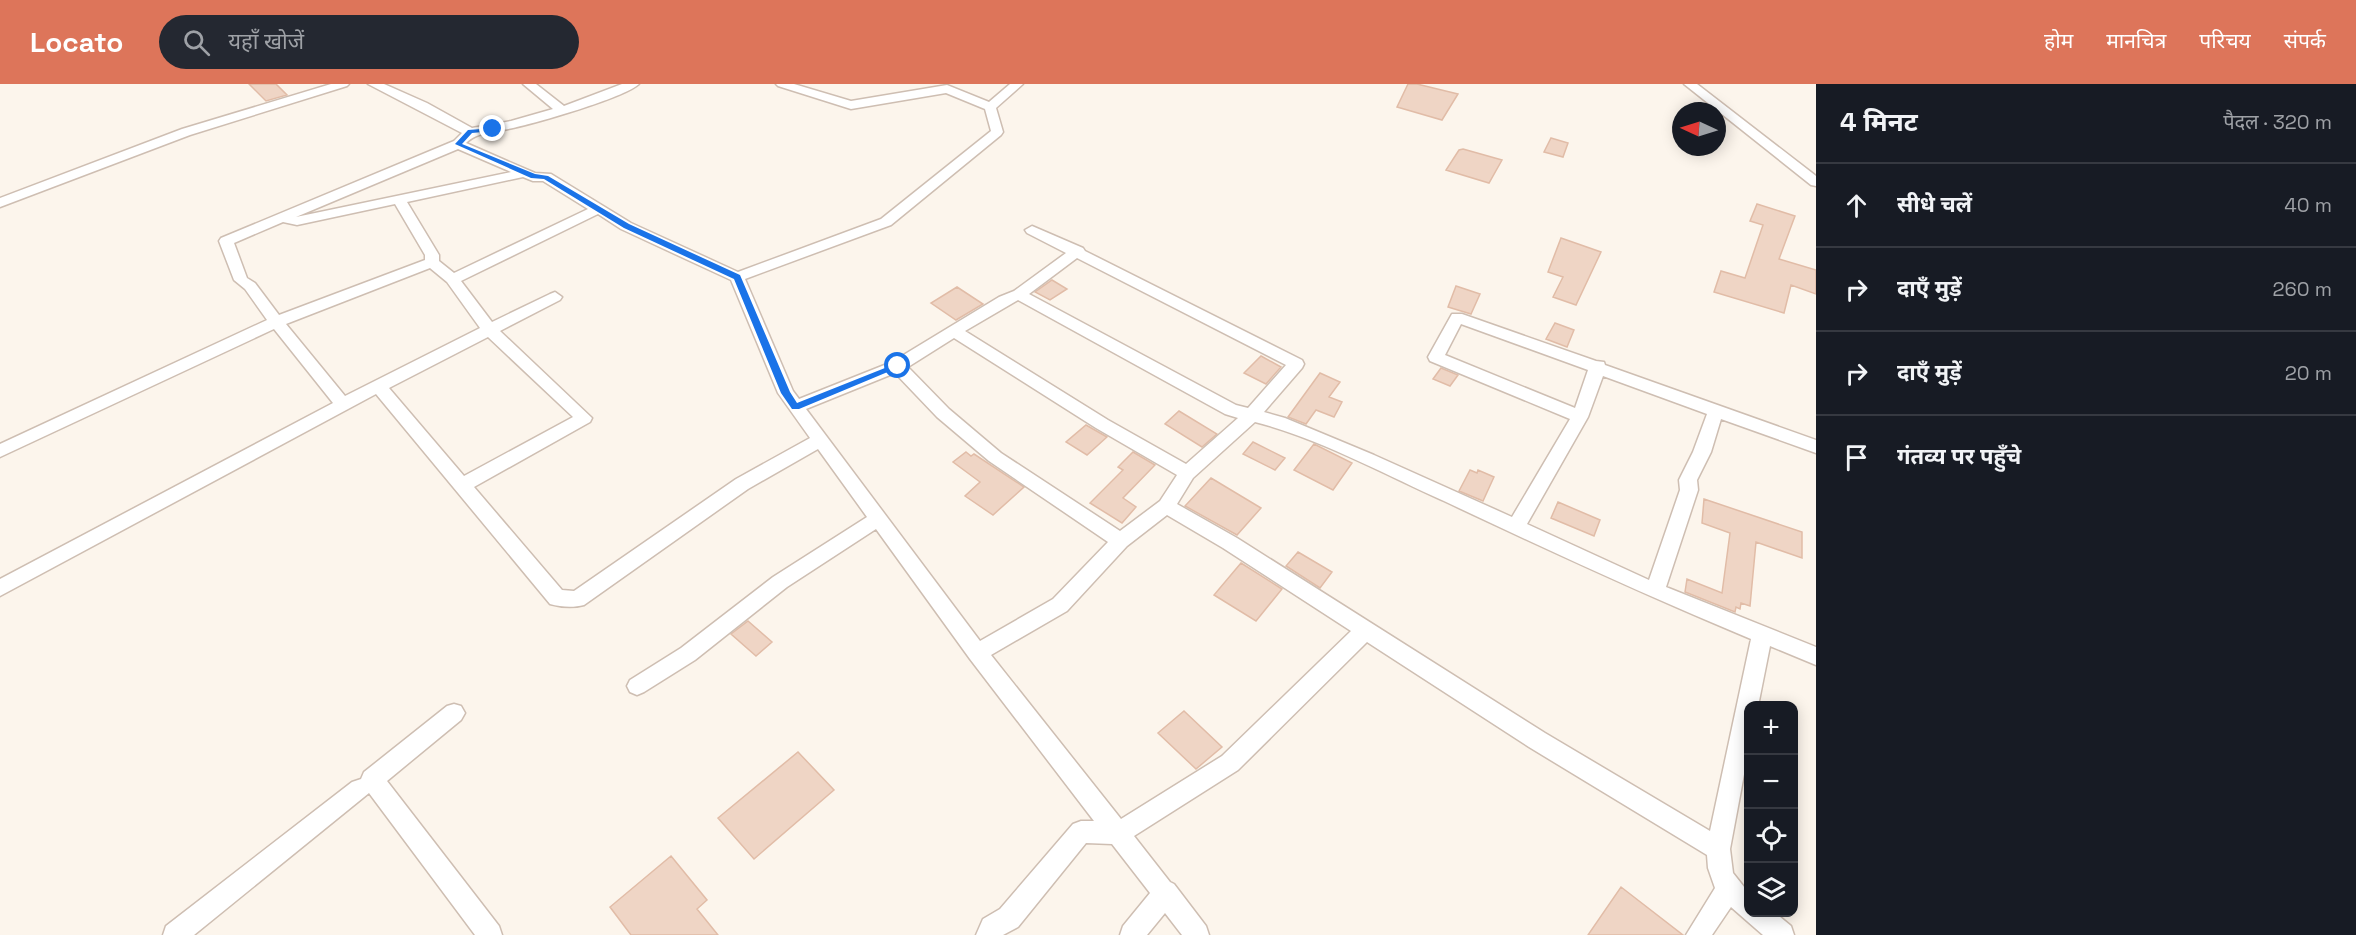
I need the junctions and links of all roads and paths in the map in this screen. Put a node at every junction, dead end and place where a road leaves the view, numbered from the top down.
1 (343, 84) edge
2 (374, 84) edge
3 (529, 84) edge
4 (633, 84) edge
5 (782, 84) edge
6 (1017, 84) edge
7 (1690, 84) edge
8 (990, 107) junction
9 (562, 111) junction
10 (464, 138) junction
11 (524, 173) junction
12 (1816, 182) edge
13 (399, 199) junction
14 (0, 203) edge
15 (598, 209) junction
16 (281, 220) junction
17 (1032, 230) dead end
18 (1078, 251) junction
19 (432, 261) junction
20 (737, 277) junction
21 (452, 279) junction
22 (1019, 294) junction
23 (555, 297) dead end
24 (276, 322) junction
25 (490, 330) junction
26 (955, 332) junction
27 (898, 366) junction
28 (1598, 366) junction
29 (379, 387) junction
30 (342, 404) junction
31 (795, 407) junction
32 (1716, 410) junction
33 (1251, 416) junction
34 (1580, 417) junction
35 (820, 440) junction
36 (1816, 447) edge
37 (0, 451) edge
38 (1187, 473) junction
39 (461, 486) junction
40 (1166, 506) junction
41 (878, 519) junction
42 (1516, 527) junction
43 (1120, 541) junction
44 (0, 588) edge
45 (1655, 591) junction
46 (1365, 631) junction
47 (1762, 635) junction
48 (977, 653) junction
49 (1816, 656) edge
50 (637, 686) dead end
51 (454, 713) dead end
52 (360, 789) dead end
53 (1119, 833) junction
54 (1718, 849) junction
55 (1728, 890) junction
56 (1166, 892) junction
57 (1744, 903) edge
58 (1761, 917) edge
59 (486, 934) edge
60 (175, 935) edge
61 (988, 935) edge
62 (1132, 935) edge
63 (1197, 935) edge
64 (1698, 935) edge
65 (1782, 935) edge

1 - 14 street
2 - 10 street
3 - 9 street
4 - 9 street
5 - 8 street
6 - 8 street
7 - 12 street
8 - 20 street
9 - 10 street
10 - 11 street
10 - 16 street
11 - 13 street
11 - 15 street
13 - 16 street
13 - 19 street
15 - 20 street
15 - 21 street
16 - 24 street
17 - 18 street
18 - 22 street
18 - 33 street
19 - 21 street
19 - 24 street
20 - 31 street
21 - 25 street
22 - 26 street
22 - 33 street
23 - 25 street
24 - 30 street
24 - 37 street
25 - 29 street
25 - 39 street
26 - 27 street
26 - 38 street
27 - 31 street
27 - 43 street
28 - 32 street
28 - 34 street
28 - 34 street
29 - 30 street
29 - 39 street
30 - 44 street
31 - 35 street
32 - 36 street
32 - 45 street
33 - 38 street
33 - 42 street
34 - 42 street
35 - 39 street
35 - 41 street
38 - 40 street
40 - 43 street
40 - 46 street
41 - 48 street
41 - 50 street
42 - 45 street
43 - 48 street
45 - 47 street
46 - 53 street
46 - 54 street
47 - 49 street
47 - 54 street
48 - 53 street
51 - 59 street
52 - 60 street
53 - 56 street
53 - 61 street
54 - 55 street
55 - 57 street
55 - 64 street
56 - 62 street
56 - 63 street
58 - 65 street

